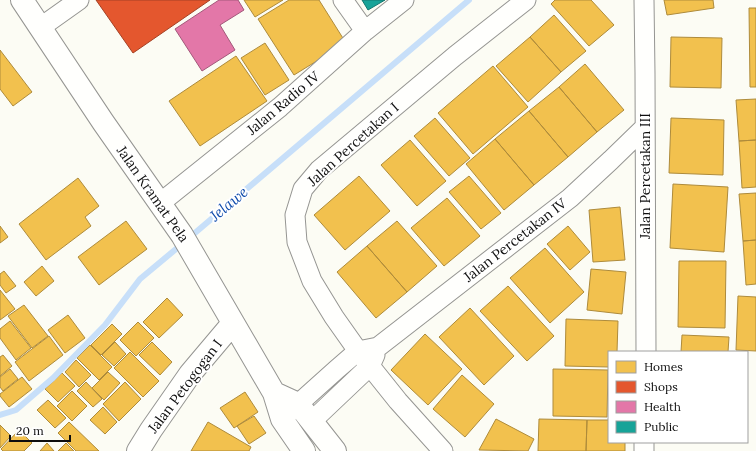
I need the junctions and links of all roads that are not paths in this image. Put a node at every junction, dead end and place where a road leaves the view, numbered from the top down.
1 (22, 0) edge
2 (79, 0) edge
3 (343, 0) edge
4 (404, 0) edge
5 (526, 0) edge
6 (644, 0) edge
7 (42, 27) junction
8 (365, 31) junction
9 (645, 127) junction
10 (160, 204) junction
11 (233, 323) junction
12 (378, 347) junction
13 (358, 351) junction
14 (646, 351) edge
15 (370, 366) junction
16 (290, 412) junction
17 (312, 421) junction
18 (138, 451) edge
19 (304, 451) edge
20 (335, 451) edge
21 (443, 451) edge

1 - 7 street, Jalan Kramat Pela
2 - 7 street
3 - 8 street
4 - 8 street, Jalan Radio IV
5 - 13 street, Jalan Percetakan I
6 - 9 street, Jalan Percetakan III
7 - 10 street, Jalan Kramat Pela
8 - 10 street, Jalan Radio IV
9 - 12 street, Jalan Percetakan IV
9 - 14 street, Jalan Percetakan III
10 - 11 street, Jalan Kramat Pela
11 - 16 street, Jalan Kramat Pela
11 - 18 street, Jalan Petogogan I
12 - 13 street, Jalan Percetakan IV
12 - 15 street, Jalan Percetakan IV
13 - 15 street, Jalan Percetakan I
13 - 16 street
15 - 17 street, Jalan Percetakan IV
15 - 21 street, Jalan Percetakan I
16 - 17 street, Jalan Kramat Pela
16 - 19 street
17 - 20 street, Jalan Kramat Pela

